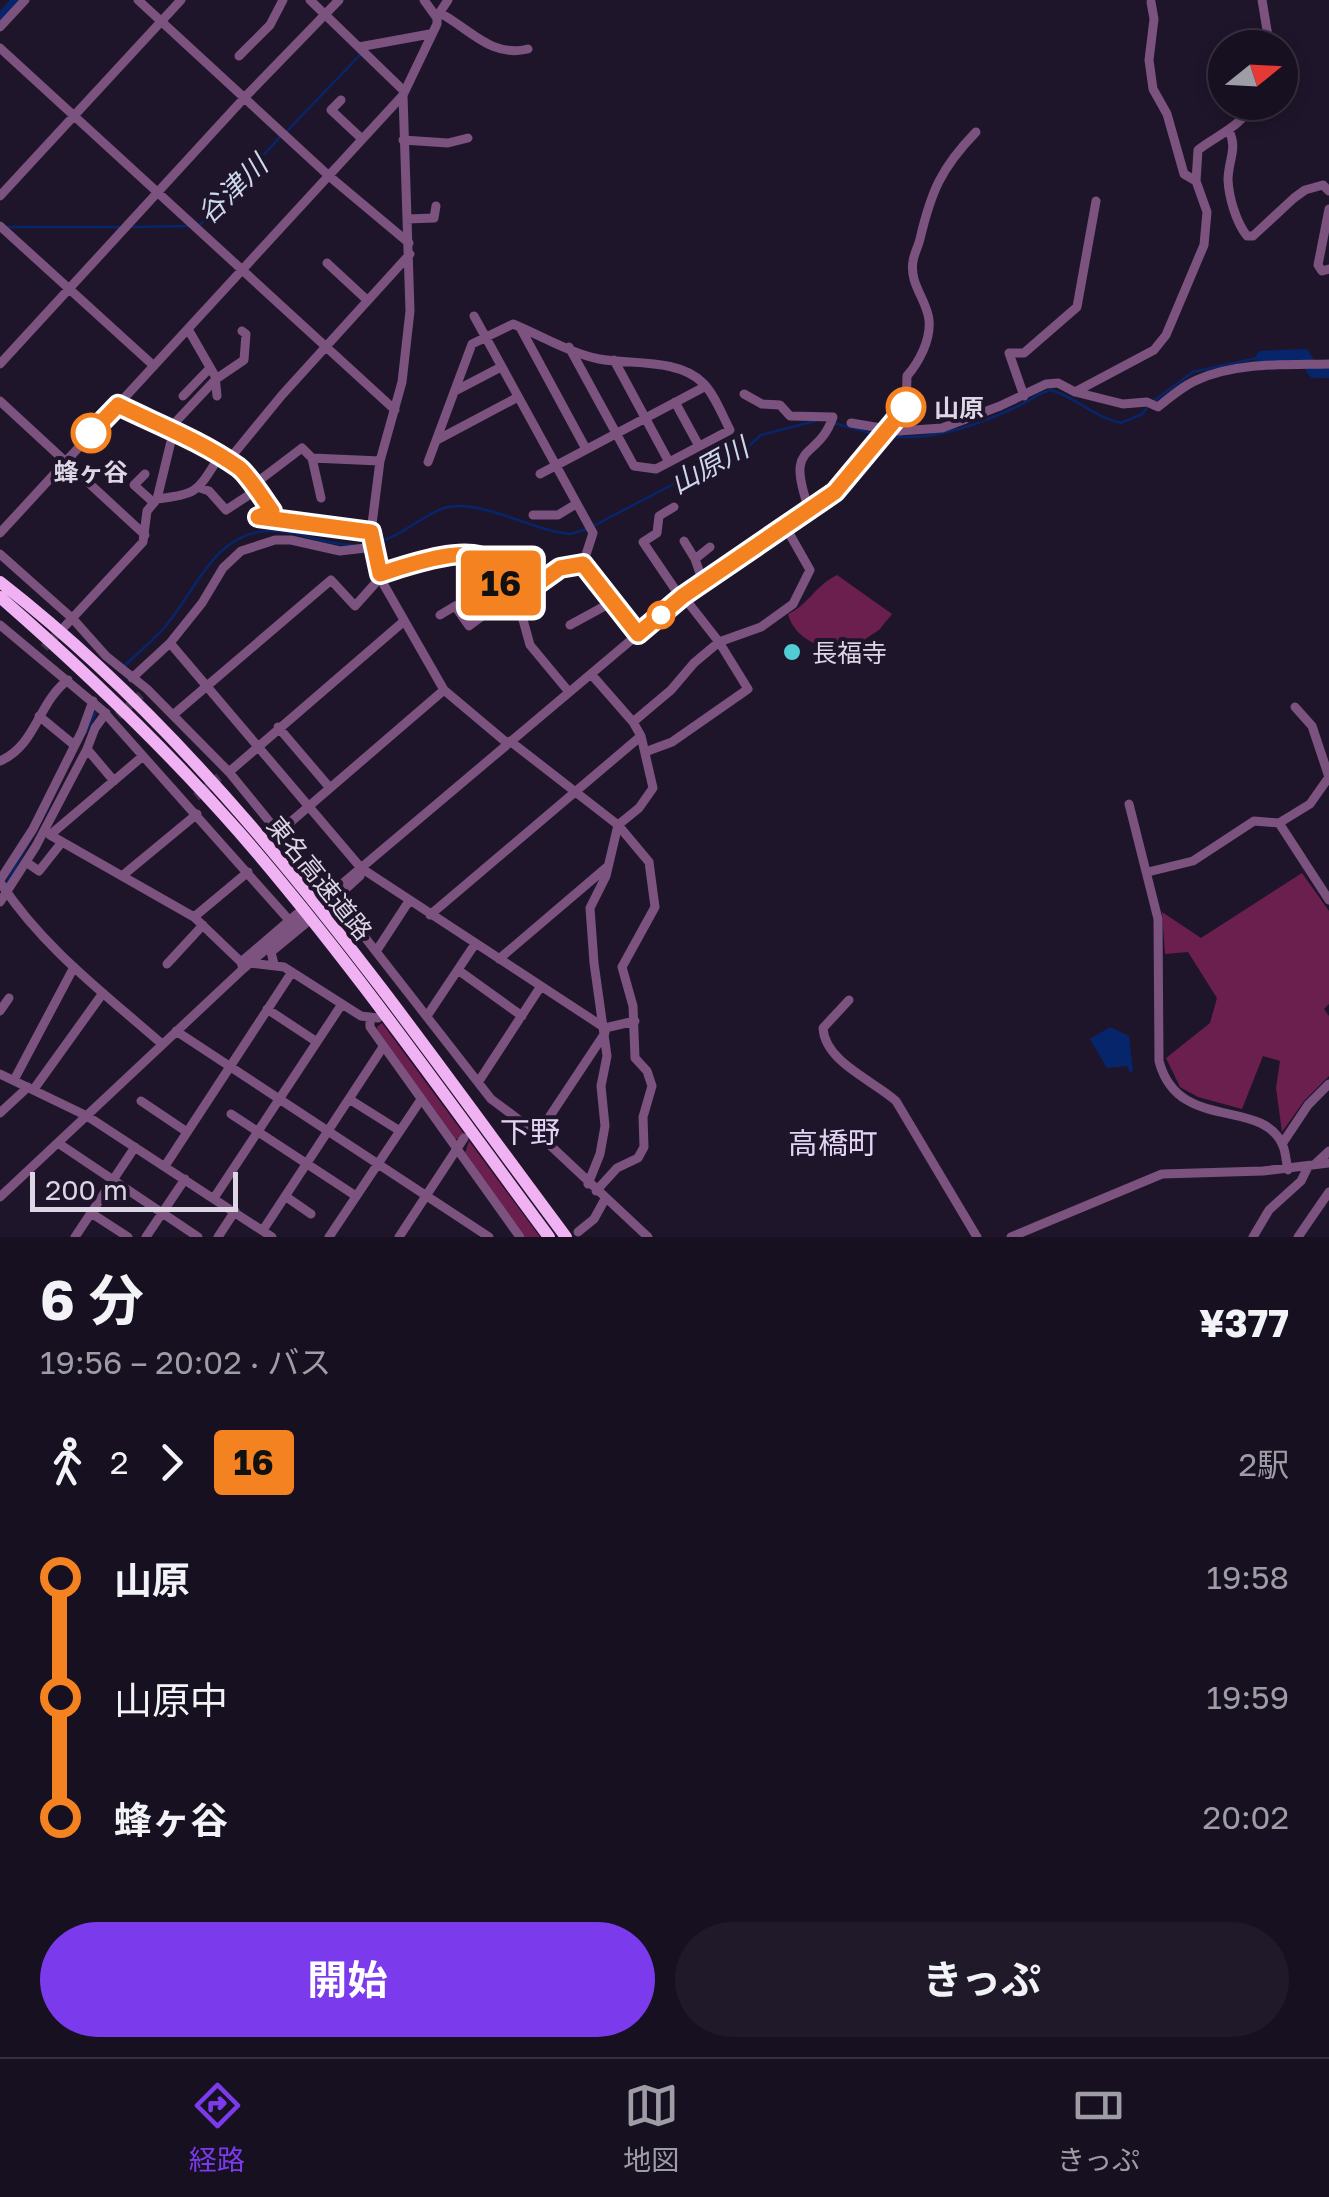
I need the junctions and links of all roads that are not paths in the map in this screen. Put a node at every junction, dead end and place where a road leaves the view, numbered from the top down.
1 (25, 0) edge
2 (138, 0) edge
3 (182, 0) edge
4 (283, 0) edge
5 (310, 0) edge
6 (339, 0) edge
7 (424, 0) edge
8 (448, 0) edge
9 (1262, 0) edge
10 (1152, 2) edge
11 (324, 12) junction
12 (438, 15) junction
13 (162, 21) junction
14 (0, 27) edge
15 (1267, 30) edge
16 (430, 34) junction
17 (358, 46) junction
18 (0, 48) edge
19 (528, 49) dead end
20 (239, 56) dead end
21 (404, 93) junction
22 (246, 96) junction
23 (342, 100) dead end
24 (74, 116) junction
25 (1241, 120) edge
26 (1229, 131) junction
27 (976, 132) dead end
28 (468, 138) dead end
29 (362, 139) junction
30 (403, 140) junction
31 (329, 176) junction
32 (1196, 181) junction
33 (1329, 191) edge
34 (158, 192) junction
35 (0, 196) edge
36 (1096, 201) dead end
37 (436, 206) dead end
38 (1329, 209) edge
39 (407, 219) junction
40 (0, 226) edge
41 (409, 249) junction
42 (328, 263) dead end
43 (1329, 269) edge
44 (241, 271) junction
45 (68, 289) junction
46 (367, 300) junction
47 (474, 316) dead end
48 (520, 327) junction
49 (188, 329) junction
50 (242, 332) dead end
51 (486, 338) junction
52 (324, 347) junction
53 (569, 347) junction
54 (614, 360) junction
55 (0, 364) edge
56 (1329, 364) edge
57 (154, 366) junction
58 (210, 368) junction
59 (501, 368) junction
60 (216, 380) junction
61 (706, 386) junction
62 (456, 390) junction
63 (1075, 392) junction
64 (744, 394) dead end
65 (184, 396) dead end
66 (217, 396) dead end
67 (1024, 396) junction
68 (518, 398) junction
69 (0, 401) edge
70 (676, 402) junction
71 (118, 405) junction
72 (394, 410) junction
73 (645, 418) junction
74 (851, 423) dead end
75 (887, 430) junction
76 (171, 432) junction
77 (616, 433) junction
78 (436, 440) junction
79 (699, 446) junction
80 (586, 449) junction
81 (312, 458) junction
82 (223, 460) junction
83 (65, 461) junction
84 (380, 461) junction
85 (428, 462) dead end
86 (669, 462) junction
87 (556, 466) junction
88 (145, 474) dead end
89 (540, 474) dead end
90 (318, 480) junction
91 (307, 486) dead end
92 (200, 488) junction
93 (254, 489) junction
94 (321, 498) dead end
95 (156, 501) junction
96 (576, 504) junction
97 (674, 507) dead end
98 (809, 509) junction
99 (533, 515) dead end
100 (784, 526) junction
101 (371, 532) junction
102 (0, 533) edge
103 (145, 535) junction
104 (684, 540) dead end
105 (374, 547) junction
106 (710, 548) dead end
107 (0, 554) edge
108 (695, 559) junction
109 (583, 564) junction
110 (380, 576) junction
111 (0, 582) edge
112 (703, 582) junction
113 (515, 596) junction
114 (682, 597) junction
115 (0, 598) edge
116 (614, 601) junction
117 (440, 615) dead end
118 (69, 622) junction
119 (403, 622) junction
120 (570, 624) dead end
121 (0, 625) edge
122 (638, 634) junction
123 (719, 642) junction
124 (170, 643) junction
125 (591, 674) junction
126 (132, 678) junction
127 (68, 680) junction
128 (208, 686) junction
129 (444, 690) junction
130 (569, 692) junction
131 (1295, 707) dead end
132 (105, 711) junction
133 (40, 716) junction
134 (173, 716) junction
135 (633, 722) junction
136 (278, 727) junction
137 (641, 736) junction
138 (509, 742) junction
139 (72, 744) junction
140 (258, 745) junction
141 (87, 750) junction
142 (645, 752) junction
143 (144, 756) junction
144 (0, 761) edge
145 (225, 773) junction
146 (1329, 777) edge
147 (114, 781) junction
148 (330, 788) junction
149 (575, 792) junction
150 (1129, 804) dead end
151 (308, 806) junction
152 (197, 814) junction
153 (1279, 823) junction
154 (618, 826) junction
155 (279, 832) junction
156 (46, 834) junction
157 (62, 842) junction
158 (26, 862) junction
159 (609, 866) junction
160 (361, 867) junction
161 (248, 872) junction
162 (1148, 872) junction
163 (122, 876) junction
164 (2, 889) edge
165 (326, 898) junction
166 (1329, 900) edge
167 (409, 901) junction
168 (430, 914) junction
169 (298, 919) junction
170 (198, 921) junction
171 (475, 944) junction
172 (377, 950) junction
173 (499, 959) junction
174 (168, 964) dead end
175 (274, 964) junction
176 (244, 965) junction
177 (74, 967) junction
178 (458, 970) junction
179 (292, 972) junction
180 (540, 986) junction
181 (104, 993) junction
182 (9, 998) dead end
183 (848, 1000) dead end
184 (342, 1004) junction
185 (267, 1010) junction
186 (0, 1011) edge
187 (412, 1014) dead end
188 (426, 1015) junction
189 (522, 1016) junction
190 (634, 1020) junction
191 (605, 1030) junction
192 (176, 1031) junction
193 (317, 1042) junction
194 (162, 1044) junction
195 (383, 1047) junction
196 (230, 1066) junction
197 (0, 1074) edge
198 (14, 1080) junction
199 (479, 1081) junction
200 (1329, 1084) edge
201 (31, 1088) junction
202 (280, 1098) junction
203 (349, 1099) junction
204 (492, 1099) junction
205 (141, 1101) dead end
206 (420, 1101) junction
207 (485, 1109) dead end
208 (0, 1113) edge
209 (230, 1114) dead end
210 (87, 1116) junction
211 (329, 1130) junction
212 (400, 1131) junction
213 (187, 1132) junction
214 (257, 1132) junction
215 (538, 1134) junction
216 (464, 1138) dead end
217 (58, 1143) junction
218 (1282, 1144) junction
219 (136, 1147) junction
220 (456, 1149) junction
221 (1329, 1150) edge
222 (378, 1163) junction
223 (1329, 1163) edge
224 (306, 1164) junction
225 (165, 1166) junction
226 (1310, 1166) junction
227 (1288, 1170) junction
228 (114, 1179) junction
229 (185, 1180) junction
230 (592, 1187) junction
231 (1329, 1192) edge
232 (426, 1195) junction
233 (285, 1196) junction
234 (356, 1196) junction
235 (0, 1198) edge
236 (214, 1198) junction
237 (604, 1200) junction
238 (162, 1212) junction
239 (235, 1212) junction
240 (91, 1213) junction
241 (310, 1214) dead end
242 (263, 1230) junction
243 (576, 1232) edge
244 (76, 1237) edge
245 (128, 1237) edge
246 (146, 1237) edge
247 (198, 1237) edge
248 (218, 1237) edge
249 (272, 1237) edge
250 (329, 1237) edge
251 (399, 1237) edge
252 (489, 1237) edge
253 (520, 1237) edge
254 (549, 1237) edge
255 (592, 1237) edge
256 (648, 1237) edge
257 (976, 1237) edge
258 (1012, 1237) edge
259 (1252, 1237) edge
260 (1298, 1237) edge

1 - 14 street
2 - 13 street
3 - 13 street
4 - 20 street
5 - 11 street
6 - 11 street
7 - 12 street
8 - 12 street
9 - 15 street
10 - 32 street
11 - 17 street
11 - 22 street
12 - 16 street
12 - 19 street
13 - 22 street
13 - 24 street
16 - 17 street
16 - 21 street
17 - 21 street
18 - 24 street
21 - 29 street
21 - 30 street
22 - 31 street
22 - 34 street
23 - 29 street
24 - 34 street
24 - 35 street
25 - 26 street
26 - 32 street
26 - 33 street
27 - 75 street
28 - 30 street
29 - 31 street
30 - 39 street
31 - 41 street
31 - 44 street
32 - 63 street
34 - 44 street
34 - 45 street
36 - 67 street
37 - 39 street
38 - 43 street
39 - 41 street
40 - 45 street
41 - 46 street
41 - 72 street
42 - 46 street
44 - 49 street
44 - 52 street
45 - 55 street
45 - 57 street
46 - 52 street
47 - 51 street
48 - 51 street
48 - 53 street
48 - 80 street
49 - 57 street
49 - 58 street
50 - 60 street
51 - 59 street
51 - 62 street
52 - 72 street
52 - 82 street
53 - 54 street
53 - 77 street
54 - 61 street
54 - 73 street
56 - 63 street
57 - 71 street
58 - 60 street
58 - 65 street
59 - 62 street
59 - 68 street
60 - 66 street
60 - 76 street
61 - 70 street
61 - 79 street
62 - 78 street
63 - 67 street
64 - 98 street
67 - 75 street
68 - 78 street
68 - 87 street
69 - 83 street
70 - 73 street
70 - 79 street
71 - 76 street
71 - 83 street
72 - 84 street
73 - 77 street
73 - 86 street
74 - 75 street
75 - 98 street
76 - 82 street
76 - 95 street
77 - 80 street
77 - 86 street
78 - 85 street
79 - 86 street
80 - 87 street
81 - 84 street
81 - 90 street
81 - 93 street
82 - 92 street
82 - 93 street
83 - 102 street
83 - 103 street
84 - 101 street
87 - 89 street
87 - 96 street
88 - 95 street
90 - 91 street
90 - 94 street
92 - 93 street
92 - 95 street
93 - 101 street
95 - 103 street
96 - 99 street
96 - 109 street
97 - 114 street
98 - 100 street
100 - 112 street
100 - 123 street
101 - 105 street
103 - 118 street
104 - 108 street
105 - 110 street
105 - 124 street
106 - 108 street
107 - 118 street
108 - 112 street
109 - 113 street
109 - 116 street
110 - 113 street
110 - 119 street
110 - 128 street
111 - 243 highway, 東名高速道路
112 - 114 street
113 - 117 street
113 - 130 street
114 - 122 street
114 - 123 street
115 - 254 highway, 東名高速道路
116 - 120 street
116 - 122 street
118 - 126 street
119 - 129 street
119 - 136 street
121 - 127 street
122 - 125 street
123 - 135 street
123 - 142 street
124 - 126 street
124 - 128 street
125 - 130 street
125 - 135 street
126 - 134 street
127 - 132 street
127 - 133 street
128 - 134 street
128 - 140 street
129 - 138 street
129 - 148 street
130 - 138 street
131 - 146 street
132 - 139 street
132 - 141 street
132 - 143 street
133 - 139 street
133 - 144 street
134 - 145 street
135 - 137 street
136 - 140 street
136 - 148 street
137 - 142 street
137 - 149 street
138 - 149 street
138 - 160 street
139 - 164 street
140 - 145 street
140 - 151 street
141 - 147 street
141 - 156 street
142 - 154 street
143 - 147 street
143 - 152 street
145 - 155 street
146 - 153 street
147 - 156 street
148 - 151 street
149 - 154 street
149 - 168 street
150 - 162 street
151 - 155 street
151 - 160 street
152 - 161 street
152 - 163 street
153 - 162 street
153 - 166 street
154 - 159 street
154 - 190 street
155 - 165 street
156 - 157 street
156 - 158 street
157 - 158 street
157 - 163 street
158 - 164 street
159 - 173 street
159 - 191 street
160 - 165 street
160 - 167 street
161 - 169 street
161 - 170 street
162 - 218 street
163 - 170 street
164 - 177 street
165 - 172 street
167 - 168 street
167 - 172 street
168 - 171 street
169 - 175 street
169 - 176 street
170 - 174 street
170 - 176 street
171 - 173 street
171 - 178 street
172 - 188 street
173 - 180 street
175 - 176 street
175 - 179 street
176 - 192 street
177 - 181 street
177 - 198 street
178 - 188 street
178 - 189 street
179 - 184 street
179 - 185 street
180 - 189 street
180 - 191 street
181 - 194 street
181 - 201 street
182 - 186 street
183 - 257 street
184 - 193 street
184 - 195 street
185 - 193 street
185 - 196 street
187 - 188 street
188 - 199 street
189 - 199 street
190 - 191 street
190 - 230 street
191 - 215 street
191 - 230 street
192 - 194 street
192 - 196 street
193 - 202 street
194 - 210 street
195 - 203 street
195 - 206 street
196 - 202 street
196 - 213 street
197 - 198 street
198 - 201 street
199 - 204 street
200 - 218 street
201 - 208 street
201 - 210 street
202 - 211 street
202 - 214 street
203 - 211 street
203 - 212 street
204 - 207 street
204 - 215 street
205 - 213 street
206 - 212 street
206 - 220 street
209 - 214 street
210 - 217 street
210 - 219 street
211 - 222 street
211 - 224 street
212 - 222 street
213 - 225 street
214 - 224 street
214 - 236 street
215 - 230 street
216 - 220 street
217 - 228 street
217 - 235 street
218 - 227 street
219 - 225 street
219 - 228 street
220 - 232 street
220 - 253 street
221 - 226 street
222 - 232 street
222 - 234 street
223 - 226 street
224 - 233 street
224 - 234 street
225 - 229 street
226 - 227 street
226 - 259 street
227 - 258 street
228 - 238 street
228 - 240 street
229 - 236 street
229 - 238 street
230 - 237 street
231 - 260 street
232 - 251 street
232 - 252 street
233 - 241 street
233 - 242 street
234 - 250 street
236 - 239 street
237 - 243 street
237 - 256 street
238 - 246 street
238 - 247 street
239 - 242 street
239 - 248 street
240 - 244 street
240 - 245 street
242 - 249 street
243 - 255 street

